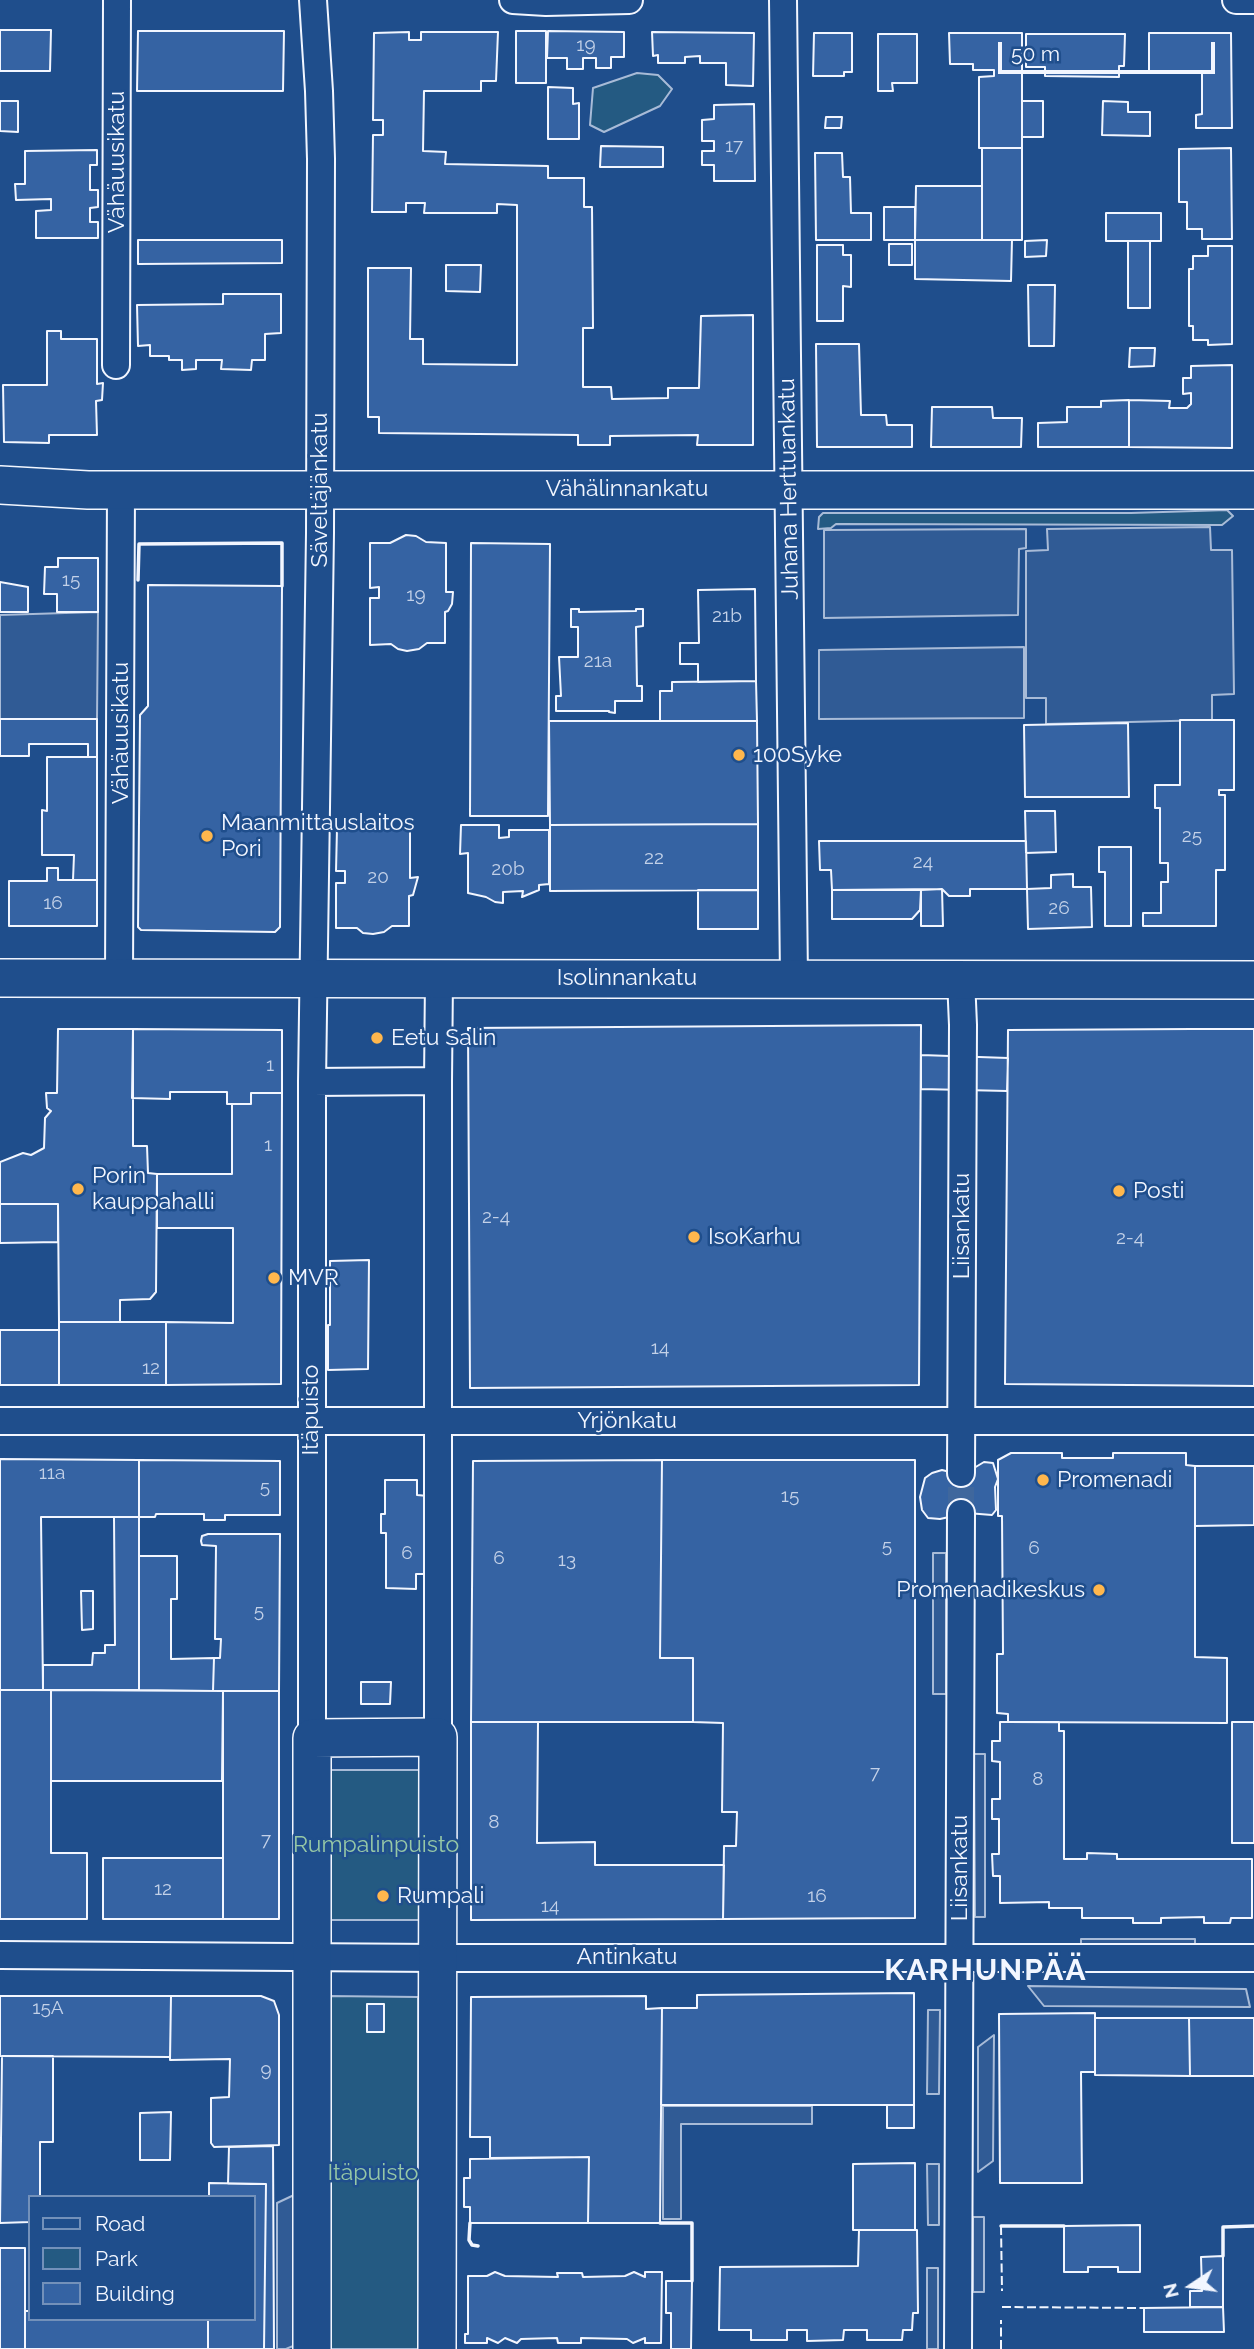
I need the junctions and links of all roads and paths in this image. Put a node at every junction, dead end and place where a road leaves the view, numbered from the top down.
1 (117, 0) edge
2 (313, 0) edge
3 (513, 0) edge
4 (629, 0) edge
5 (783, 0) edge
6 (1236, 0) edge
7 (1254, 0) edge
8 (116, 365) dead end
9 (0, 485) edge
10 (121, 489) junction
11 (1254, 489) edge
12 (319, 490) junction
13 (788, 490) junction
14 (119, 977) junction
15 (0, 978) edge
16 (439, 978) junction
17 (794, 978) junction
18 (961, 979) junction
19 (313, 980) junction
20 (1254, 980) edge
21 (438, 1081) junction
22 (312, 1082) junction
23 (311, 1420) junction
24 (0, 1421) edge
25 (438, 1421) junction
26 (1254, 1421) edge
27 (961, 1422) junction
28 (961, 1473) tunnel mouth
29 (961, 1513) tunnel mouth
30 (439, 1737) junction
31 (312, 1738) junction
32 (0, 1955) edge
33 (312, 1957) junction
34 (960, 1957) junction
35 (438, 1958) junction
36 (1254, 1958) edge
37 (312, 2349) edge
38 (437, 2349) edge
39 (958, 2349) edge

1 - 8 street, Vähäuusikatu
2 - 12 street, Säveltäjänkatu
3 - 4 street
5 - 13 street, Juhana Herttuankatu
6 - 7 street
9 - 10 main road, Vähälinnankatu
10 - 12 main road, Vähälinnankatu
10 - 14 street, Vähäuusikatu
11 - 13 main road, Vähälinnankatu
12 - 13 main road, Vähälinnankatu
12 - 19 street, Säveltäjänkatu
13 - 17 street, Juhana Herttuankatu
14 - 15 main road, Isolinnankatu
14 - 19 main road, Isolinnankatu
16 - 17 main road, Isolinnankatu
16 - 19 main road, Isolinnankatu
16 - 21 street
17 - 18 main road, Isolinnankatu
18 - 20 main road, Isolinnankatu
18 - 27 street, Liisankatu
19 - 22 street, Itäpuisto
21 - 22 street
21 - 25 street
22 - 23 street, Itäpuisto
23 - 24 street, Yrjönkatu
23 - 25 street, Yrjönkatu
23 - 31 street, Itäpuisto
25 - 27 street, Yrjönkatu
25 - 30 street
26 - 27 street, Yrjönkatu
27 - 28 street, Liisankatu
29 - 34 street, Liisankatu
30 - 31 main road
30 - 35 main road
31 - 33 main road, Itäpuisto
32 - 33 street, Antinkatu
33 - 35 street, Antinkatu
33 - 37 main road, Itäpuisto
34 - 35 street, Antinkatu
34 - 36 street, Antinkatu
34 - 39 street, Liisankatu
35 - 38 main road

